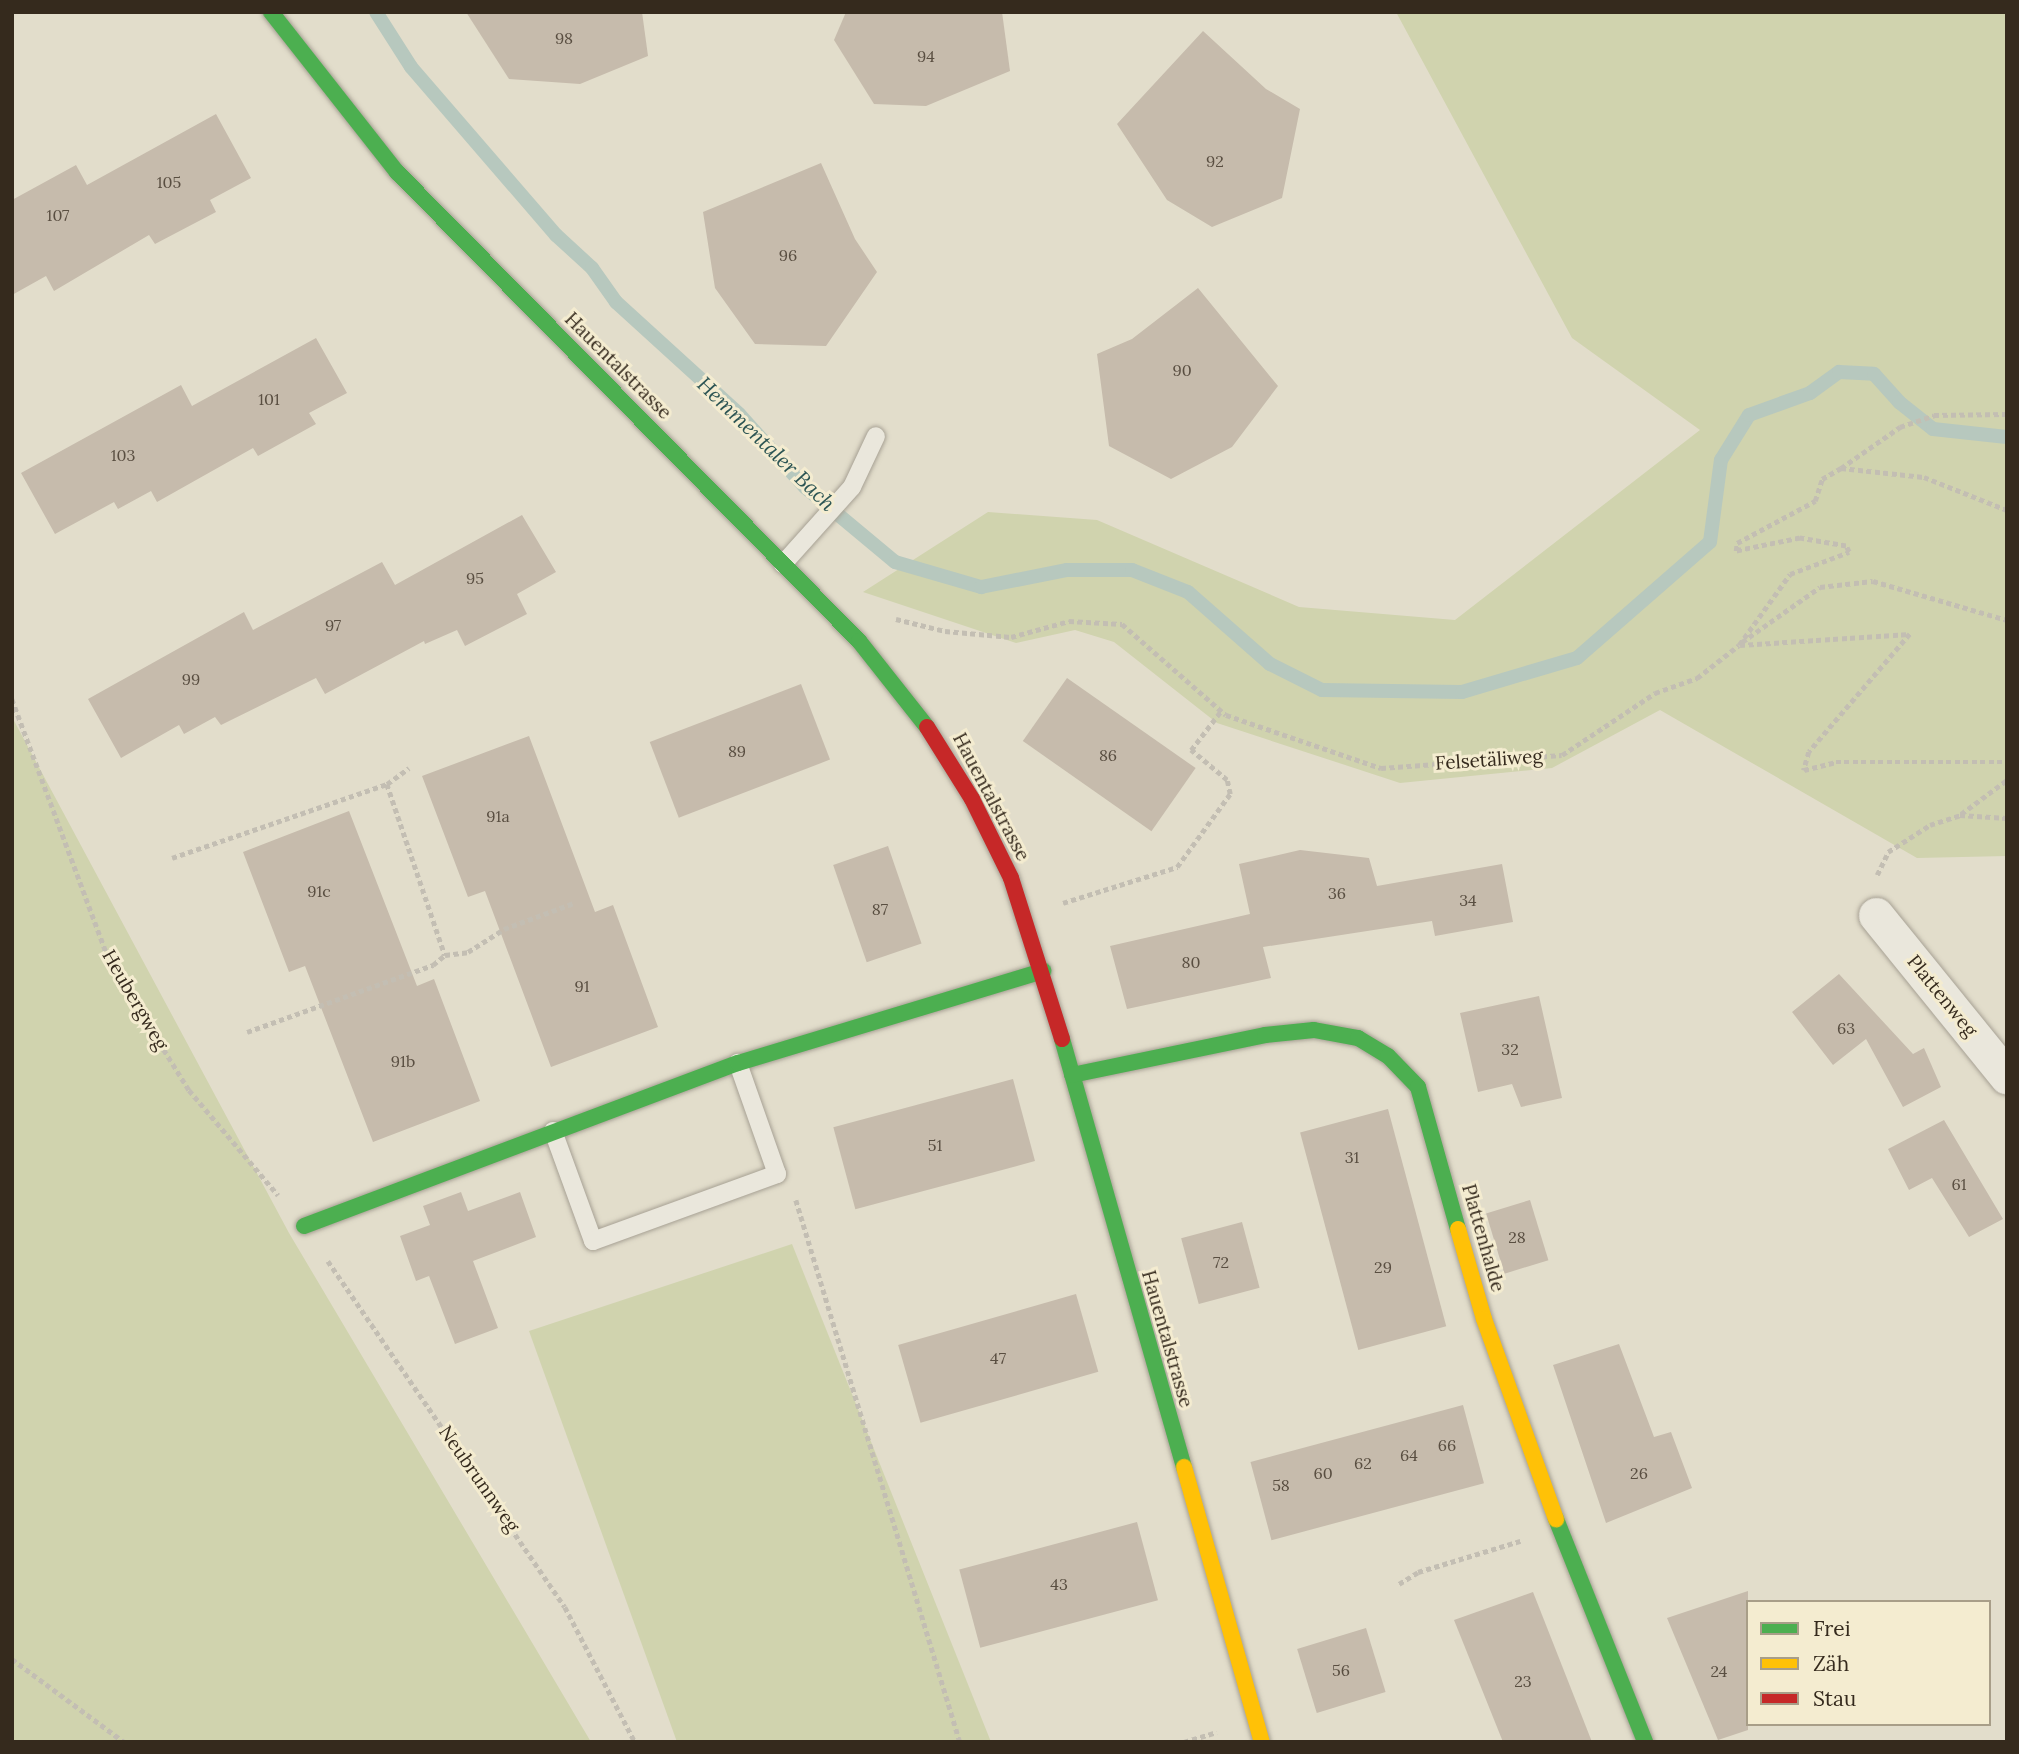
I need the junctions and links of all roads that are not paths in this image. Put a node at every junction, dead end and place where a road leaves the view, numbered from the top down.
1 (271, 12) edge
2 (876, 436) dead end
3 (783, 564) junction
4 (1876, 915) road end
5 (1043, 971) junction
6 (738, 1063) junction
7 (1072, 1075) junction
8 (2007, 1077) edge
9 (553, 1131) junction
10 (304, 1226) road end
11 (1262, 1742) edge
12 (1645, 1742) edge

1 - 3 street, Hauentalstrasse
2 - 3 lane
3 - 5 street, Hauentalstrasse
4 - 8 street, Plattenweg
5 - 6 street
5 - 7 street, Hauentalstrasse
6 - 9 street
6 - 9 lane
7 - 11 street, Hauentalstrasse
7 - 12 street, Plattenhalde
9 - 10 street

